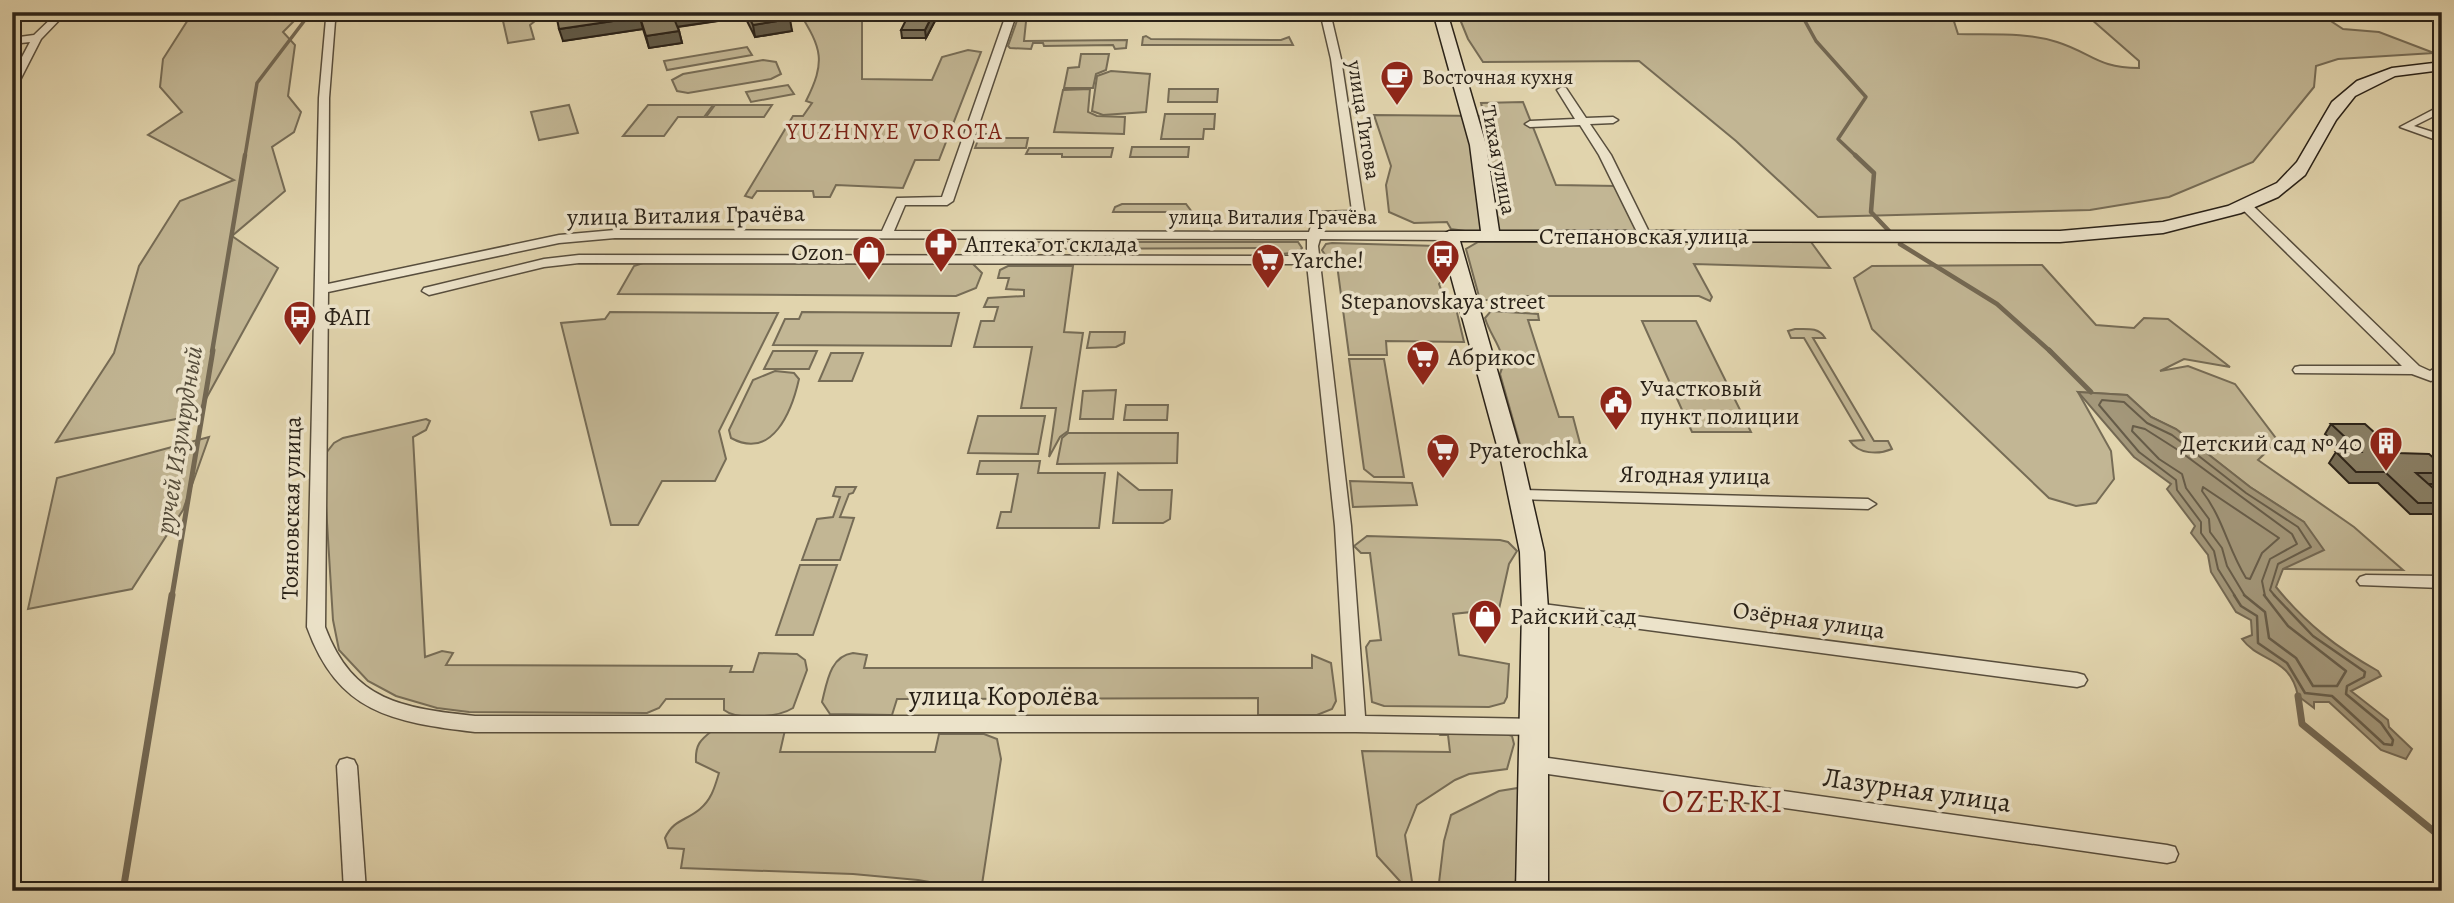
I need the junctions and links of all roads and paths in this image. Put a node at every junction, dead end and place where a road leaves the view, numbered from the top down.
1 (63, 12) edge
2 (379, 12) edge
3 (1012, 12) edge
4 (1325, 12) edge
5 (1440, 12) edge
6 (37, 38) junction
7 (12, 41) edge
8 (2442, 66) edge
9 (12, 86) edge
10 (1562, 90) dead end
11 (2442, 108) edge
12 (1613, 120) dead end
13 (1583, 122) junction
14 (1530, 124) dead end
15 (2442, 139) edge
16 (2245, 205) junction
17 (886, 235) junction
18 (1315, 236) junction
19 (1449, 236) junction
20 (1491, 236) junction
21 (1645, 236) junction
22 (1314, 260) junction
23 (323, 289) junction
24 (429, 290) dead end
25 (2414, 369) junction
26 (2301, 370) dead end
27 (2436, 372) edge
28 (1521, 495) junction
29 (1868, 504) dead end
30 (2366, 581) dead end
31 (2442, 582) edge
32 (1535, 608) junction
33 (2077, 680) dead end
34 (475, 724) joint
35 (1356, 724) junction
36 (1534, 727) junction
37 (1534, 764) junction
38 (347, 766) dead end
39 (2167, 854) dead end
40 (355, 891) edge
41 (1532, 891) edge

1 - 6 street
2 - 23 street, Тояновская улица
3 - 17 street
4 - 18 street, улица Титова
5 - 20 street, Тихая улица
6 - 7 street
6 - 9 street
8 - 16 street, Степановская улица
10 - 13 street
11 - 15 street
12 - 13 street
13 - 14 street
13 - 21 street
16 - 21 street, Степановская улица
16 - 25 street
17 - 18 street, улица Виталия Грачёва
17 - 23 street, улица Виталия Грачёва
18 - 19 street, улица Виталия Грачёва
18 - 22 street
19 - 20 street, Степановская улица
19 - 28 street
20 - 21 street, Степановская улица
22 - 24 street
22 - 35 street
23 - 34 street, Тояновская улица
25 - 26 street
25 - 27 street
28 - 29 street, Ягодная улица
28 - 32 street
30 - 31 street
32 - 33 street, Озёрная улица
32 - 36 street
34 - 35 street, улица Королёва
35 - 36 street, улица Королёва
36 - 37 street
37 - 39 street, Лазурная улица
37 - 41 street
38 - 40 street

